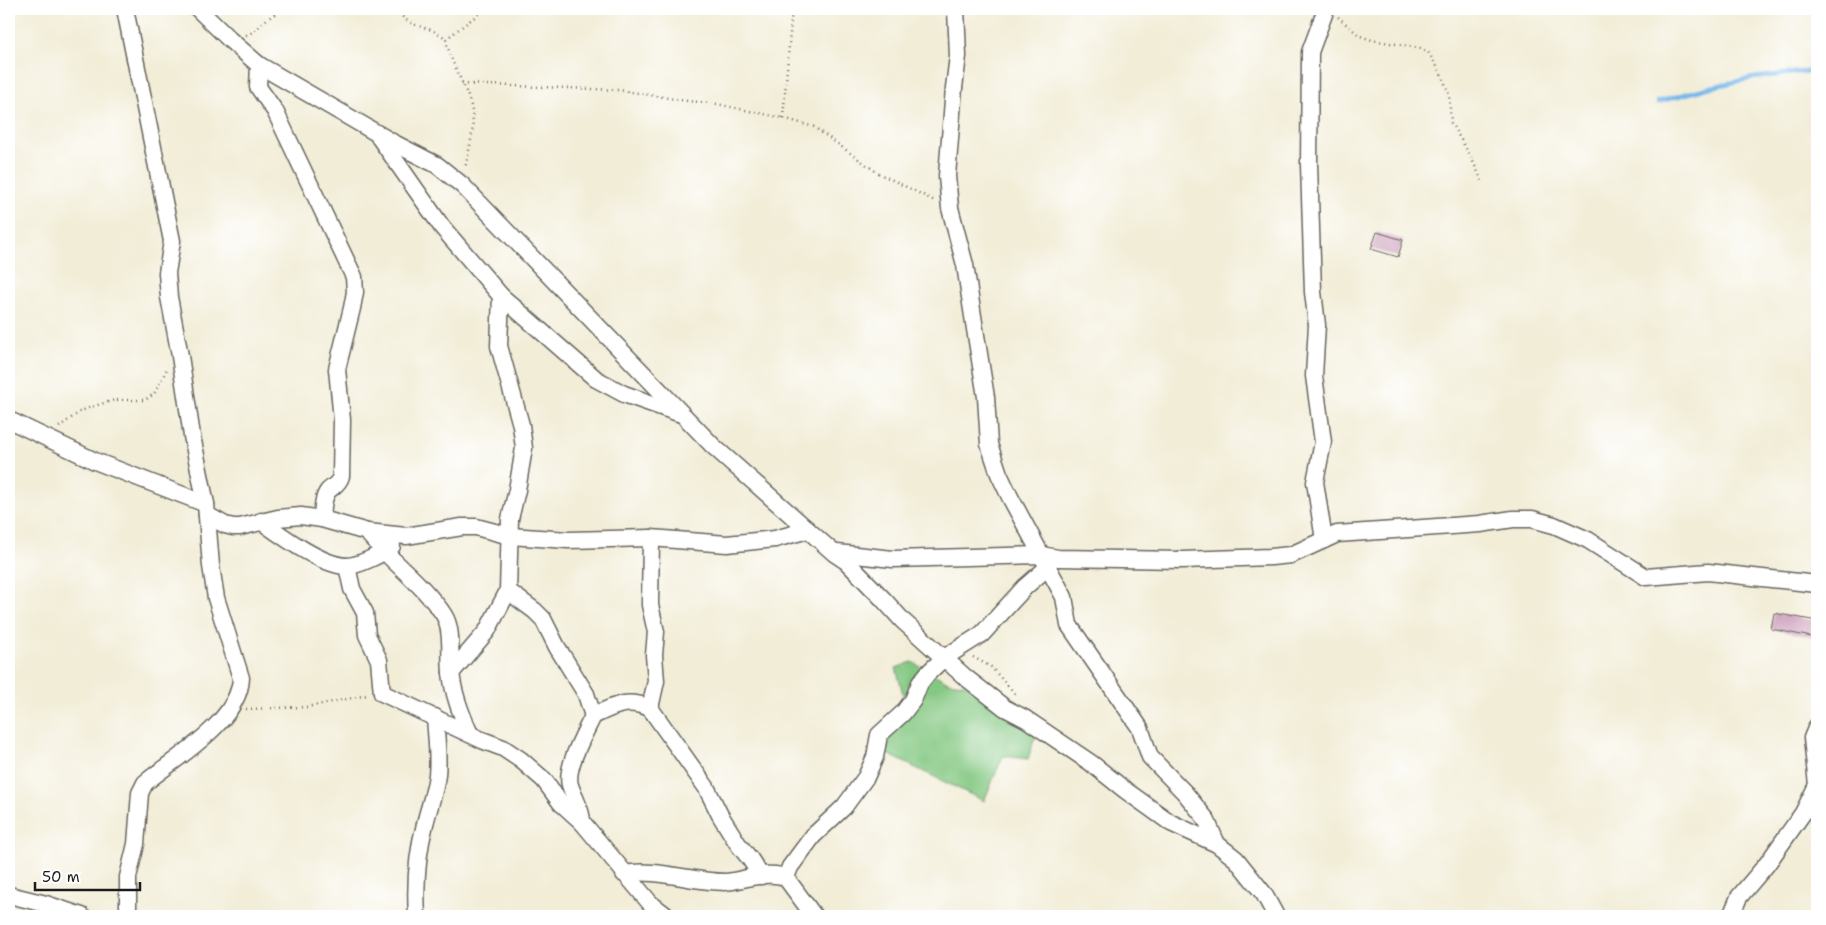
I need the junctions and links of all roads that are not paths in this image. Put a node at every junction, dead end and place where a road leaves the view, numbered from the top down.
1 (125, 9) edge
2 (198, 9) edge
3 (956, 9) edge
4 (1330, 11) edge
5 (259, 65) junction
6 (376, 133) junction
7 (501, 296) junction
8 (682, 414) junction
9 (9, 420) edge
10 (206, 510) junction
11 (322, 519) junction
12 (261, 521) junction
13 (808, 530) junction
14 (367, 532) junction
15 (406, 536) junction
16 (510, 536) junction
17 (651, 538) junction
18 (1324, 540) junction
19 (384, 552) junction
20 (834, 553) junction
21 (1044, 561) junction
22 (347, 566) junction
23 (1817, 584) edge
24 (508, 591) junction
25 (944, 658) junction
26 (451, 673) junction
27 (650, 708) junction
28 (593, 716) junction
29 (435, 717) junction
30 (1817, 726) edge
31 (470, 734) junction
32 (1817, 785) edge
33 (582, 822) junction
34 (1217, 844) junction
35 (624, 874) junction
36 (761, 876) junction
37 (786, 878) junction
38 (9, 895) edge
39 (82, 916) edge
40 (128, 916) edge
41 (416, 916) edge
42 (666, 916) edge
43 (814, 916) edge
44 (1276, 916) edge
45 (1731, 916) edge

1 - 10 street
2 - 5 street
3 - 21 street
4 - 18 street
5 - 6 street
5 - 11 street
6 - 7 street
6 - 8 street
7 - 8 street
7 - 16 street
8 - 13 street
9 - 10 street
10 - 12 street
10 - 40 street
11 - 12 street
11 - 14 street
12 - 22 street
13 - 17 street
13 - 20 street
14 - 15 street
14 - 19 street
15 - 16 street
15 - 19 street
16 - 17 street
16 - 24 street
17 - 27 street
18 - 21 street
18 - 23 street
19 - 22 street
19 - 26 street
20 - 21 street
20 - 25 street
21 - 25 street
21 - 34 street
22 - 29 street
24 - 26 street
24 - 28 street
25 - 34 street
25 - 37 street
26 - 31 street
27 - 28 street
27 - 36 street
28 - 33 street
29 - 31 street
29 - 41 street
30 - 32 street
31 - 33 street
32 - 45 street
33 - 35 street
34 - 44 street
35 - 36 street
35 - 42 street
36 - 37 street
37 - 43 street
38 - 39 street

